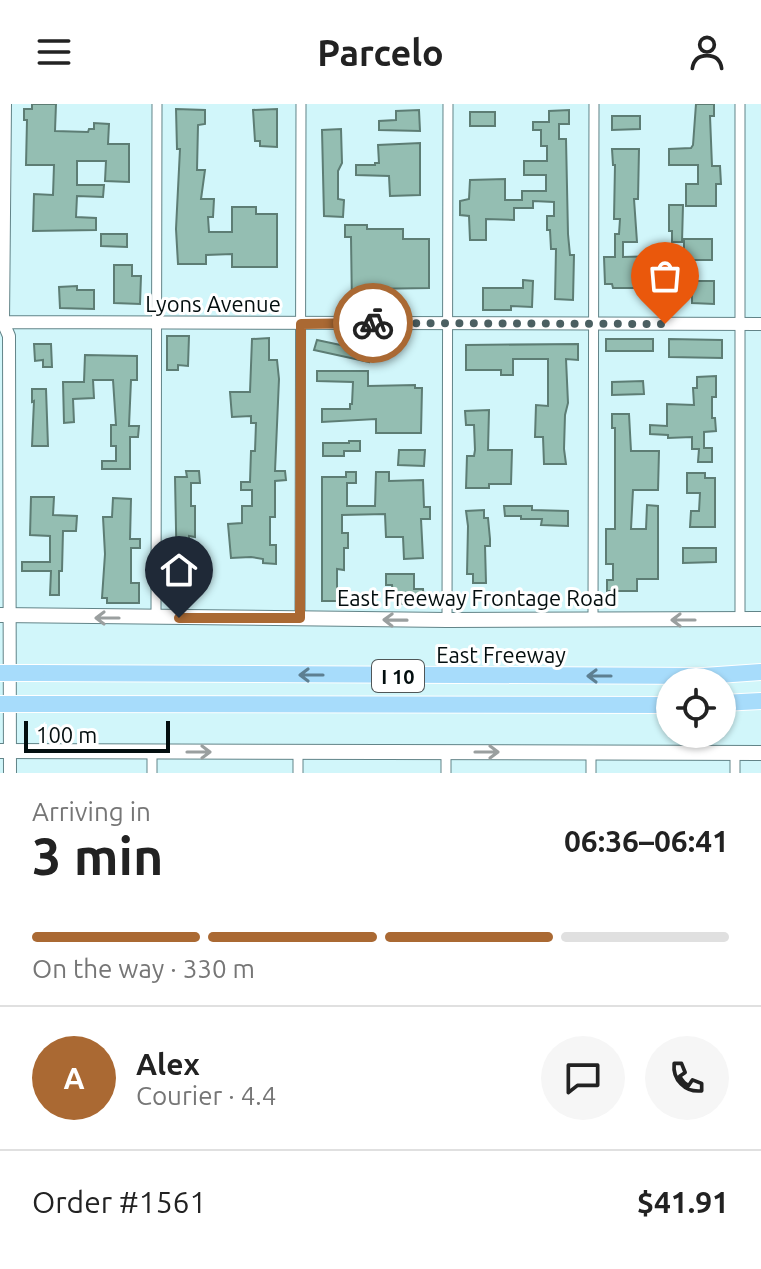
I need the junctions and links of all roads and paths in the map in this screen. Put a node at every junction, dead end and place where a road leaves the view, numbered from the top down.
1 (5, 104) edge
2 (157, 104) edge
3 (301, 104) edge
4 (448, 104) edge
5 (594, 104) edge
6 (740, 104) edge
7 (1, 323) edge
8 (157, 323) junction
9 (301, 324) junction
10 (448, 324) junction
11 (594, 324) junction
12 (740, 324) junction
13 (761, 324) edge
14 (4, 476) edge
15 (5, 615) edge
16 (156, 618) junction
17 (300, 618) junction
18 (593, 619) junction
19 (761, 619) edge
20 (447, 620) junction
21 (740, 620) junction
22 (761, 672) edge
23 (0, 673) edge
24 (761, 701) edge
25 (736, 702) edge
26 (0, 704) edge
27 (656, 705) edge
28 (5, 751) edge
29 (152, 752) junction
30 (298, 752) junction
31 (446, 752) junction
32 (591, 753) junction
33 (735, 753) junction
34 (761, 753) edge
35 (10, 773) edge
36 (152, 773) edge
37 (298, 773) edge
38 (446, 773) edge
39 (591, 773) edge
40 (735, 773) edge

1 - 7 street
2 - 8 street
3 - 9 street
4 - 10 street
5 - 11 street
6 - 12 street
7 - 8 street, Lyons Avenue
7 - 14 street
8 - 9 street, Lyons Avenue
8 - 16 street
9 - 10 street, Lyons Avenue
9 - 17 street
10 - 11 street, Lyons Avenue
10 - 20 street
11 - 12 street, Lyons Avenue
11 - 18 street
12 - 13 street, Lyons Avenue
12 - 21 street
14 - 15 street
16 -> 15 main road, East Freeway Frontage Road
15 - 28 street
16 - 17 main road, East Freeway Frontage Road
20 -> 17 main road, East Freeway Frontage Road
18 - 20 main road, East Freeway Frontage Road
21 -> 18 main road, East Freeway Frontage Road
19 - 21 main road, East Freeway Frontage Road
22 -> 23 highway, East Freeway / I 10, bridge
24 - 25 highway
26 - 27 highway, I 10, bridge
28 - 29 main road
28 - 35 street
29 -> 30 main road
29 - 36 street
30 - 31 main road
30 - 37 street
31 -> 32 main road
31 - 38 street
32 - 33 main road
32 - 39 street
33 - 34 main road
33 - 40 street

